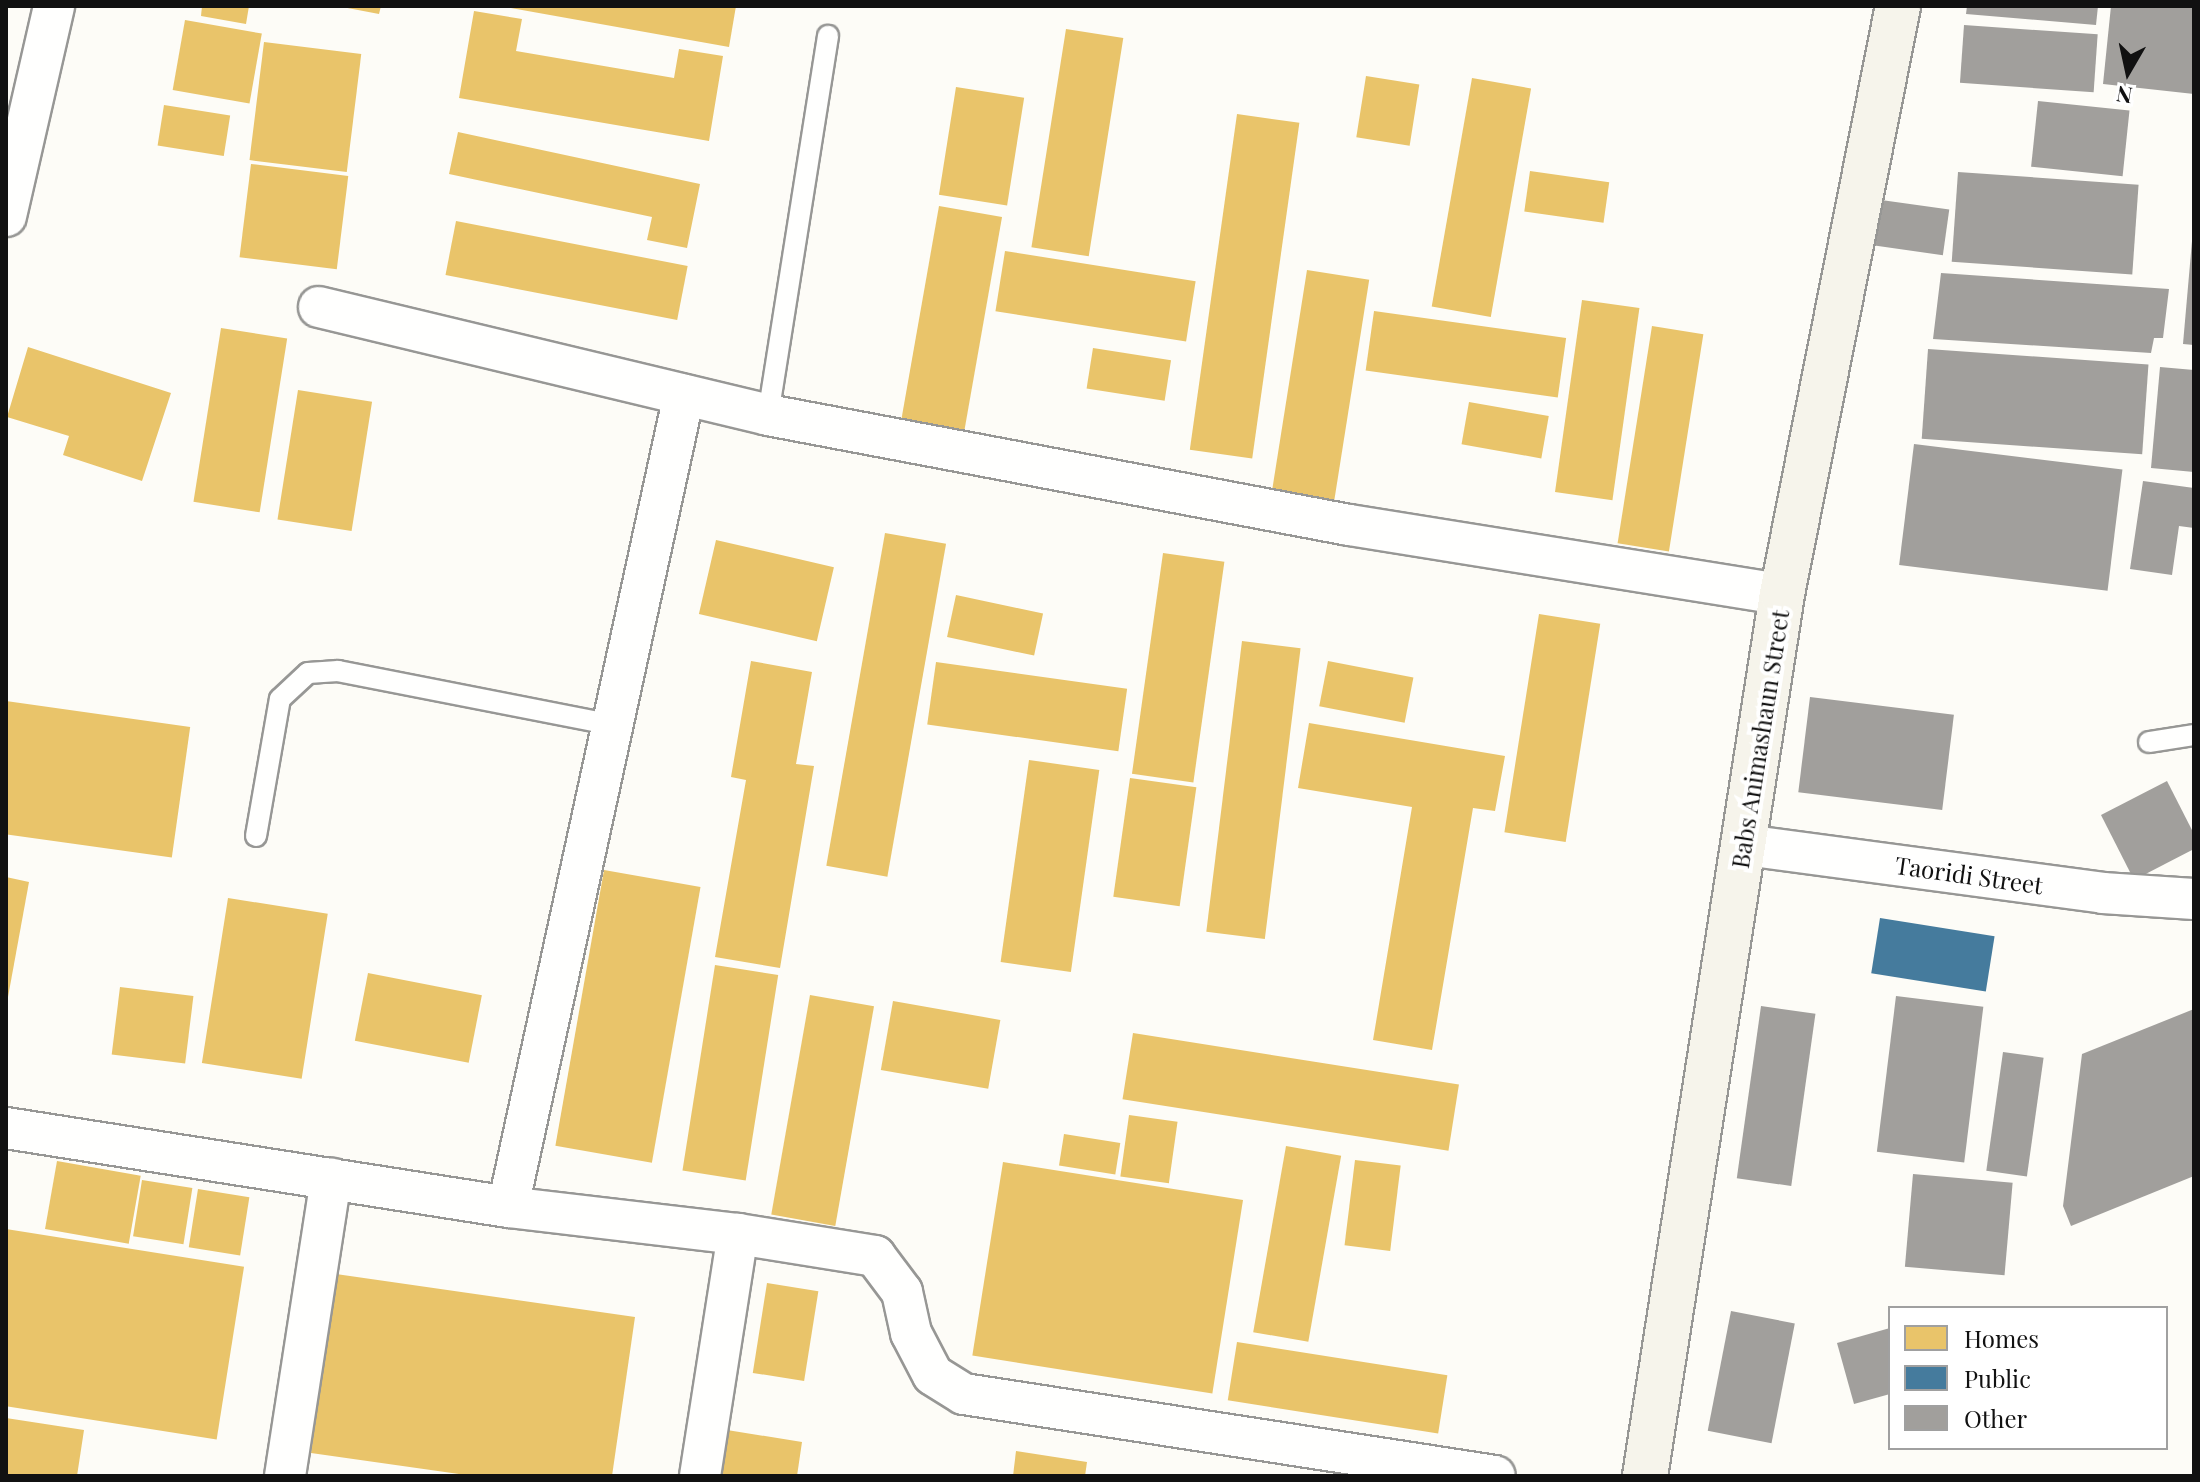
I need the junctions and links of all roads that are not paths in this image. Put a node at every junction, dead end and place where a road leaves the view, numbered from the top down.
1 (54, 6) edge
2 (1898, 6) edge
3 (828, 36) dead end
4 (6, 216) edge
5 (319, 307) dead end
6 (684, 395) junction
7 (768, 415) junction
8 (1782, 594) junction
9 (609, 724) junction
10 (2194, 735) edge
11 (2149, 742) dead end
12 (256, 836) dead end
13 (1745, 845) junction
14 (2194, 899) edge
15 (6, 1128) edge
16 (331, 1179) junction
17 (508, 1207) junction
18 (738, 1234) junction
19 (285, 1476) edge
20 (700, 1476) edge
21 (1495, 1476) edge
22 (1645, 1476) edge

1 - 4 street
2 - 8 main road, Babs Animashaun Street
3 - 7 lane
5 - 6 street
6 - 7 street
6 - 9 street
7 - 8 street
8 - 13 main road, Babs Animashaun Street
9 - 12 lane
9 - 17 street
10 - 11 lane
13 - 14 street, Taoridi Street
13 - 22 main road, Babs Animashaun Street
15 - 16 street
16 - 17 street
16 - 19 street
17 - 18 street
18 - 20 street
18 - 21 street

